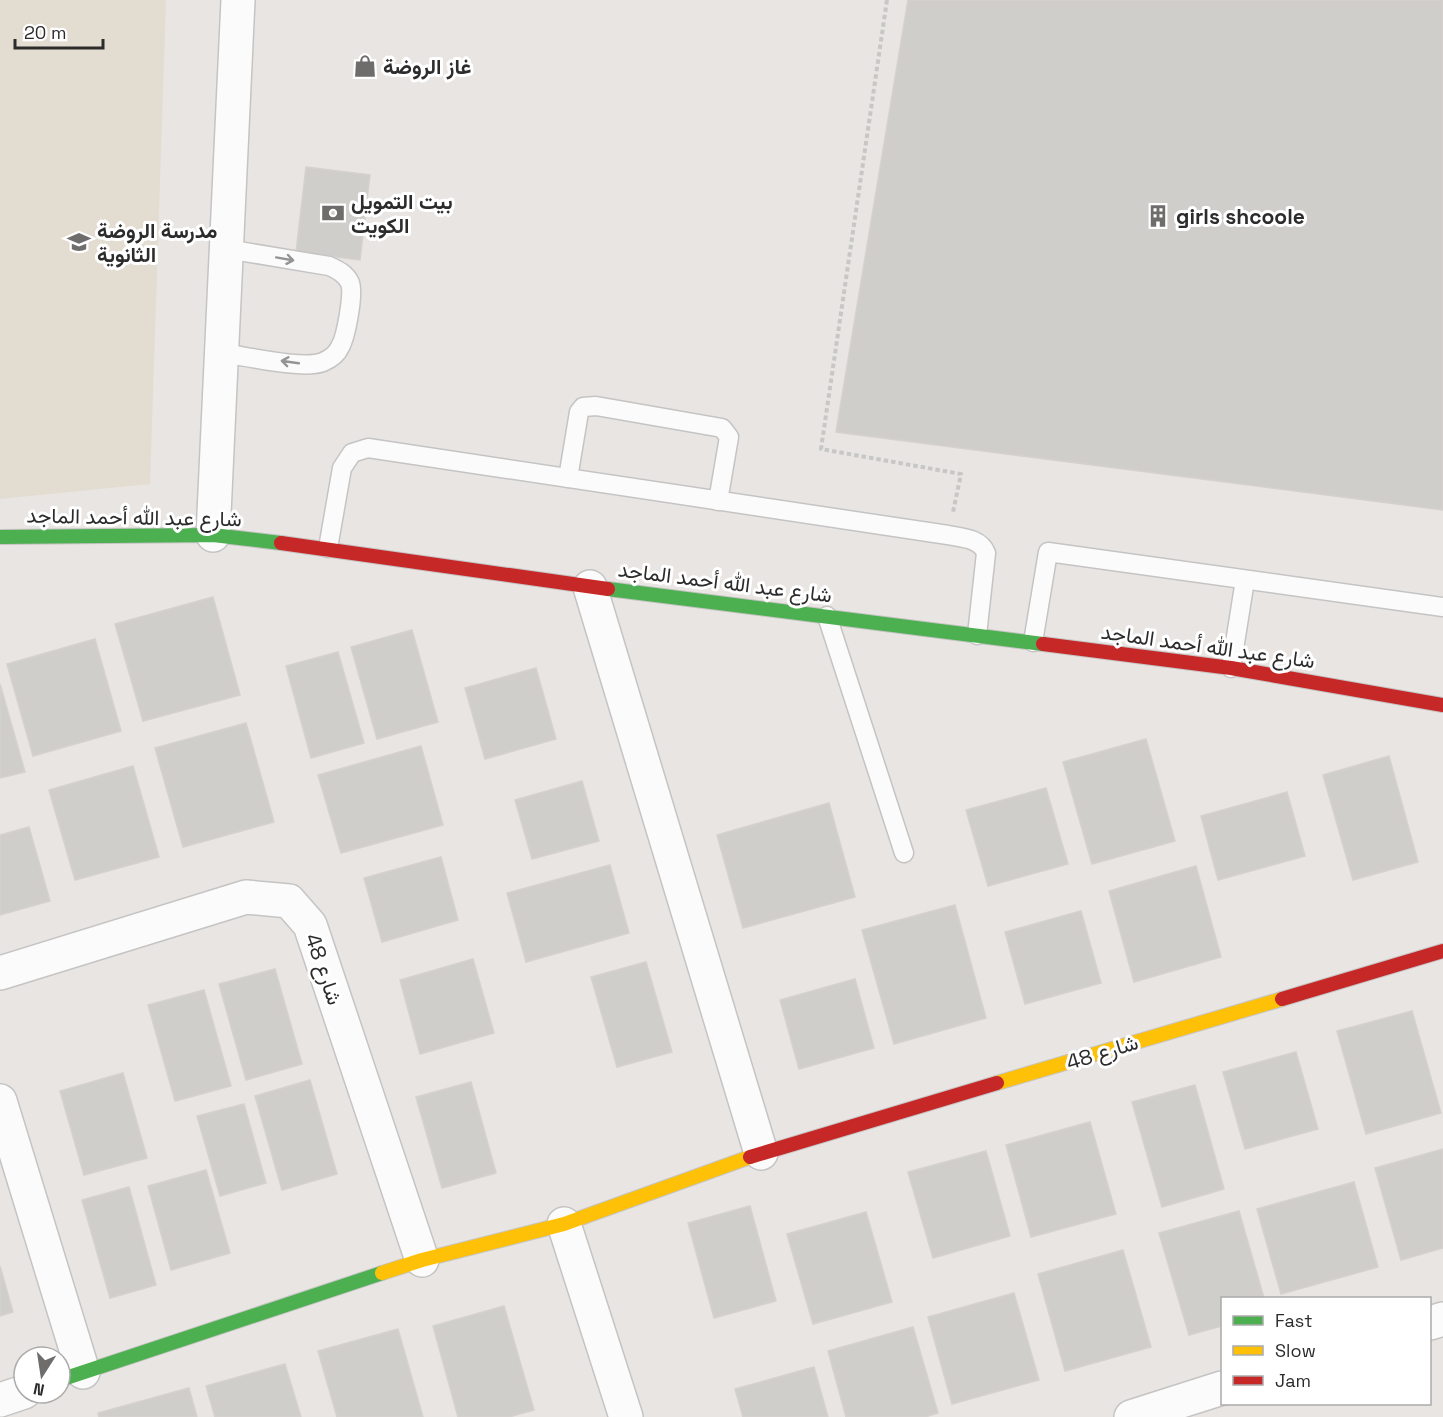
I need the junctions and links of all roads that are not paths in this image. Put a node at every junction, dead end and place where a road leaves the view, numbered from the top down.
1 (238, 0) edge
2 (227, 249) junction
3 (222, 353) junction
4 (568, 478) junction
5 (718, 501) junction
6 (213, 535) junction
7 (0, 537) edge
8 (328, 548) junction
9 (1245, 580) junction
10 (590, 586) junction
11 (1443, 607) edge
12 (827, 616) junction
13 (976, 635) junction
14 (1034, 642) junction
15 (1231, 668) junction
16 (1443, 705) edge
17 (904, 853) dead end
18 (1443, 951) edge
19 (0, 973) edge
20 (0, 1101) edge
21 (761, 1154) junction
22 (564, 1224) junction
23 (422, 1260) junction
24 (64, 1345) edge
25 (72, 1376) edge
26 (1221, 1388) edge
27 (1142, 1415) edge
28 (626, 1417) edge

1 - 2 street
2 - 3 street
2 -> 3 lane
3 - 6 street
4 - 5 lane
4 - 5 lane
4 - 8 lane
5 - 13 lane
6 - 7 street, شارع عبد الله أحمد الماجد
6 - 8 street, شارع عبد الله أحمد الماجد
8 - 10 street, شارع عبد الله أحمد الماجد
9 - 11 lane
9 - 14 lane
9 - 15 lane
10 - 12 street, شارع عبد الله أحمد الماجد
10 - 21 street
12 - 13 street, شارع عبد الله أحمد الماجد
12 - 17 lane
13 - 14 street, شارع عبد الله أحمد الماجد
14 - 15 street, شارع عبد الله أحمد الماجد
15 - 16 street, شارع عبد الله أحمد الماجد
18 - 21 street, شارع 48
19 - 23 street, شارع 48
20 - 24 street, شارع 48
21 - 22 street, شارع 48
22 - 23 street, شارع 48
22 - 28 street
23 - 25 street, شارع 48
26 - 27 street

